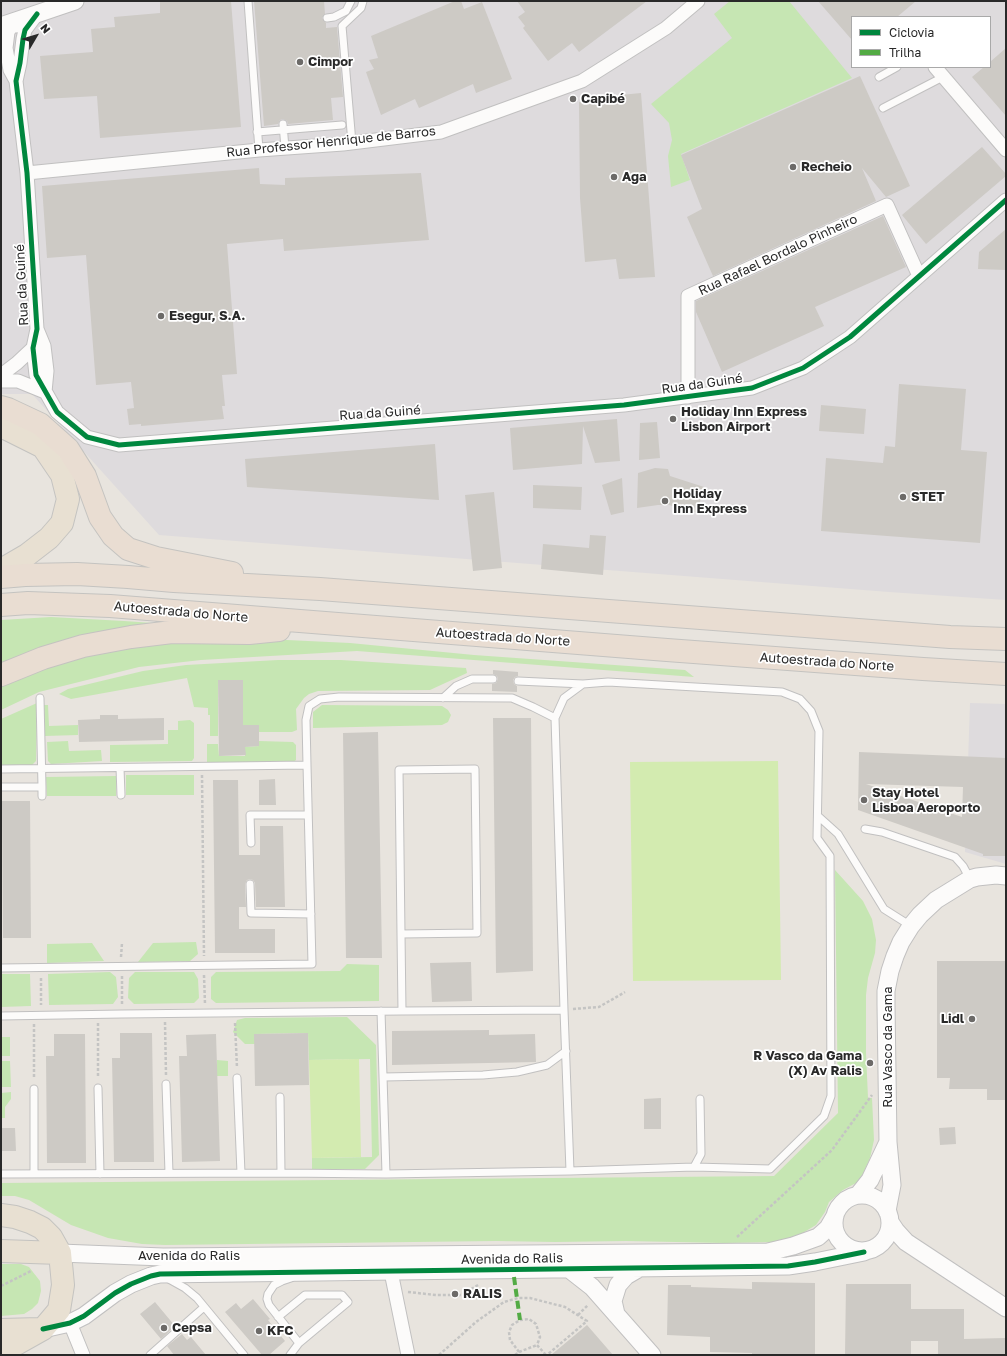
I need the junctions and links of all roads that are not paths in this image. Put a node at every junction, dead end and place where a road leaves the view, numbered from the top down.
1 (76, 1) edge
2 (248, 1) edge
3 (351, 1) edge
4 (363, 1) edge
5 (698, 1) edge
6 (37, 14) junction
7 (327, 18) dead end
8 (7, 24) edge
9 (21, 48) junction
10 (895, 68) edge
11 (12, 69) edge
12 (939, 72) edge
13 (879, 77) dead end
14 (884, 108) dead end
15 (342, 125) dead end
16 (283, 127) junction
17 (257, 132) junction
18 (352, 143) junction
19 (285, 148) junction
20 (259, 150) junction
21 (1006, 150) edge
22 (27, 173) junction
23 (1006, 200) edge
24 (919, 276) junction
25 (37, 328) junction
26 (33, 348) junction
27 (1, 375) edge
28 (1, 381) edge
29 (45, 392) junction
30 (688, 397) junction
31 (1, 408) edge
32 (1, 428) edge
33 (1, 570) edge
34 (1, 576) edge
35 (320, 589) junction
36 (1, 605) edge
37 (314, 622) junction
38 (1006, 640) edge
39 (1006, 674) edge
40 (1, 675) edge
41 (493, 679) dead end
42 (518, 681) dead end
43 (583, 684) junction
44 (40, 698) dead end
45 (443, 698) junction
46 (555, 718) junction
47 (307, 765) junction
48 (120, 768) junction
49 (1, 769) edge
50 (42, 769) junction
51 (42, 786) junction
52 (1, 788) edge
53 (121, 795) dead end
54 (42, 796) dead end
55 (308, 815) junction
56 (818, 816) junction
57 (865, 829) dead end
58 (251, 844) dead end
59 (1006, 876) edge
60 (970, 879) junction
61 (250, 884) dead end
62 (311, 914) junction
63 (911, 926) junction
64 (401, 934) junction
65 (1, 968) edge
66 (402, 1010) junction
67 (564, 1010) junction
68 (381, 1011) junction
69 (1, 1016) edge
70 (566, 1051) junction
71 (384, 1077) junction
72 (237, 1078) dead end
73 (166, 1084) dead end
74 (98, 1088) road end
75 (34, 1089) road end
76 (280, 1097) dead end
77 (700, 1099) dead end
78 (888, 1142) junction
79 (694, 1167) junction
80 (570, 1171) junction
81 (169, 1173) junction
82 (241, 1173) junction
83 (281, 1173) junction
84 (1, 1174) edge
85 (34, 1174) junction
86 (100, 1174) junction
87 (386, 1174) junction
88 (858, 1196) junction
89 (1, 1215) edge
90 (835, 1216) junction
91 (889, 1216) junction
92 (1, 1251) edge
93 (864, 1252) junction
94 (60, 1253) junction
95 (569, 1269) junction
96 (638, 1269) junction
97 (391, 1272) junction
98 (312, 1273) junction
99 (160, 1274) junction
100 (204, 1307) junction
101 (1006, 1308) edge
102 (616, 1314) junction
103 (278, 1317) junction
104 (70, 1323) junction
105 (43, 1328) junction
106 (1, 1330) edge
107 (299, 1343) junction
108 (1, 1351) edge
109 (84, 1355) edge
110 (150, 1355) edge
111 (244, 1355) edge
112 (290, 1355) edge
113 (408, 1355) edge
114 (652, 1355) edge

1 - 6 street
2 - 17 lane
3 - 7 lane
4 - 18 lane
5 - 18 street, Rua Professor Henrique de Barros
6 - 8 street
6 - 9 street
8 - 9 street
8 - 11 street, Rua da Guiné
9 - 11 street
10 - 13 lane
11 - 22 street, Rua da Guiné
12 - 14 lane
12 - 21 street
15 - 16 lane
16 - 17 lane
16 - 19 lane
17 - 20 lane
18 - 19 street, Rua Professor Henrique de Barros
19 - 20 street, Rua Professor Henrique de Barros
20 - 22 street, Rua Professor Henrique de Barros
22 - 25 street, Rua da Guiné
23 - 24 street, Rua da Guiné
24 - 30 street, Rua da Guiné
24 - 30 street, Rua Rafael Bordalo Pinheiro
25 - 26 street, Rua da Guiné
25 - 29 street, Rua da Guiné
26 - 27 street
26 - 29 street, Rua da Guiné
28 - 29 street
29 - 30 street, Rua da Guiné
31 - 35 highway
32 - 33 highway
34 - 35 highway
35 - 38 highway
36 - 37 highway, Autoestrada do Norte
37 - 39 highway, Autoestrada do Norte
37 - 40 highway
41 - 45 lane
42 - 43 lane
43 - 46 lane
43 - 56 lane
44 - 50 lane
45 - 46 lane
45 - 47 lane
46 - 67 lane
47 - 48 lane
47 - 55 lane
48 - 50 lane
48 - 53 lane
49 - 50 lane
50 - 51 lane
51 - 52 lane
51 - 54 lane
55 - 58 lane
55 - 62 lane
56 - 63 lane
56 - 79 lane
57 - 60 lane
59 - 60 street, Rua Vasco da Gama
60 - 63 street, Rua Vasco da Gama
61 - 62 lane
62 - 65 lane
63 - 78 street, Rua Vasco da Gama
64 - 64 lane
64 - 66 lane
66 - 67 lane
66 - 68 lane
67 - 70 lane
68 - 69 lane
68 - 71 lane
70 - 71 lane
70 - 80 lane
71 - 87 lane
72 - 82 lane
73 - 81 lane
74 - 86 lane
75 - 85 lane
76 - 83 lane
77 - 79 lane
78 - 88 street, Rua Vasco da Gama
78 - 91 street, Rua Vasco da Gama
79 - 80 lane
80 - 87 lane
81 - 82 lane
81 - 86 lane
82 - 83 lane
83 - 87 lane
84 - 85 lane
85 - 86 lane
88 - 90 street
88 - 91 street
89 - 94 highway
90 - 93 street
90 - 94 street, Avenida do Ralis
91 - 93 street
91 - 101 street
92 - 94 highway
93 - 96 street, Avenida do Ralis
94 - 105 highway
95 - 96 street, Avenida do Ralis
95 - 97 street, Avenida do Ralis
95 - 102 street
96 - 102 street
97 - 98 street, Avenida do Ralis
97 - 113 street
98 - 99 street, Avenida do Ralis
98 - 103 lane
99 - 100 lane
99 - 104 street, Avenida do Ralis
100 - 110 lane
100 - 111 lane
102 - 114 street
103 - 107 lane
103 - 107 lane
104 - 105 street, Avenida do Ralis
104 - 109 street
105 - 106 highway
105 - 108 highway
107 - 112 lane

